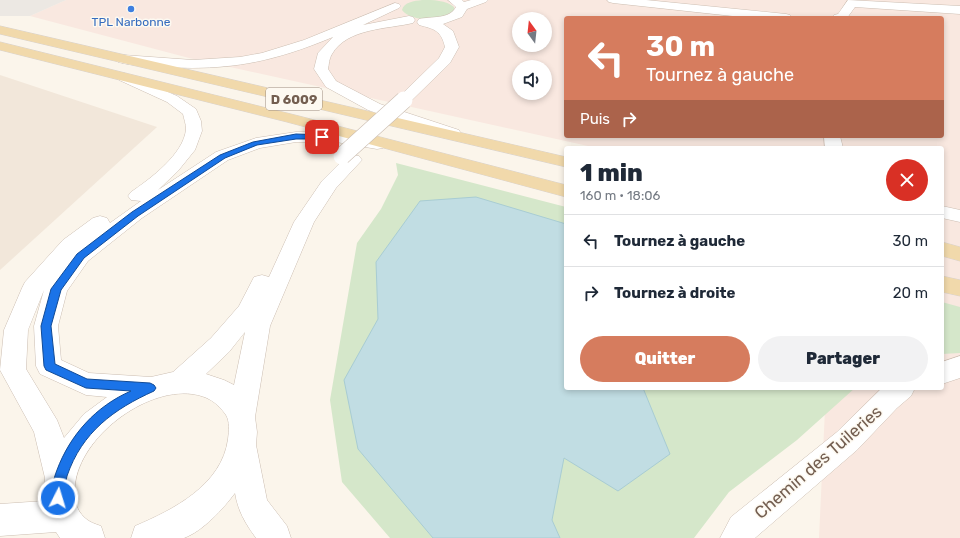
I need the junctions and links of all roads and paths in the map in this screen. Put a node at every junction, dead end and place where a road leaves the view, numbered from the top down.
1 (482, 0) edge
2 (613, 0) edge
3 (400, 2) edge
4 (853, 2) edge
5 (458, 3) edge
6 (960, 10) edge
7 (767, 16) edge
8 (843, 16) edge
9 (452, 18) junction
10 (409, 20) junction
11 (424, 22) junction
12 (0, 30) edge
13 (0, 46) edge
14 (120, 67) junction
15 (409, 101) junction
16 (471, 140) junction
17 (400, 148) junction
18 (348, 158) junction
19 (564, 162) edge
20 (564, 190) edge
21 (944, 212) edge
22 (960, 216) edge
23 (944, 250) edge
24 (960, 254) edge
25 (944, 284) edge
26 (960, 288) edge
27 (960, 367) edge
28 (944, 372) edge
29 (179, 382) junction
30 (150, 388) junction
31 (900, 390) edge
32 (241, 430) junction
33 (60, 478) junction
34 (63, 516) junction
35 (0, 520) edge
36 (89, 538) edge
37 (146, 538) edge
38 (276, 538) edge
39 (736, 538) edge

1 - 5 street
2 - 7 street
3 - 10 street
3 - 14 street
4 - 6 street
4 - 8 street
5 - 9 street
9 - 11 street
9 - 15 street
10 - 11 street
10 - 16 street
11 - 15 street
12 - 14 main road, D 6009
13 - 14 main road, D 6009
14 - 16 main road, D 6009
14 - 17 main road, D 6009
14 - 33 street
15 - 18 street
16 - 19 main road, D 6009
17 - 20 main road, D 6009
17 - 30 street
18 - 29 street
18 - 32 street
21 - 22 street
23 - 24 main road
25 - 26 main road
27 - 28 street
29 - 30 street
29 - 32 street
30 - 33 street
31 - 39 street, Chemin des Tuileries
32 - 37 street
32 - 38 street
33 - 34 street
34 - 35 street
34 - 36 street

